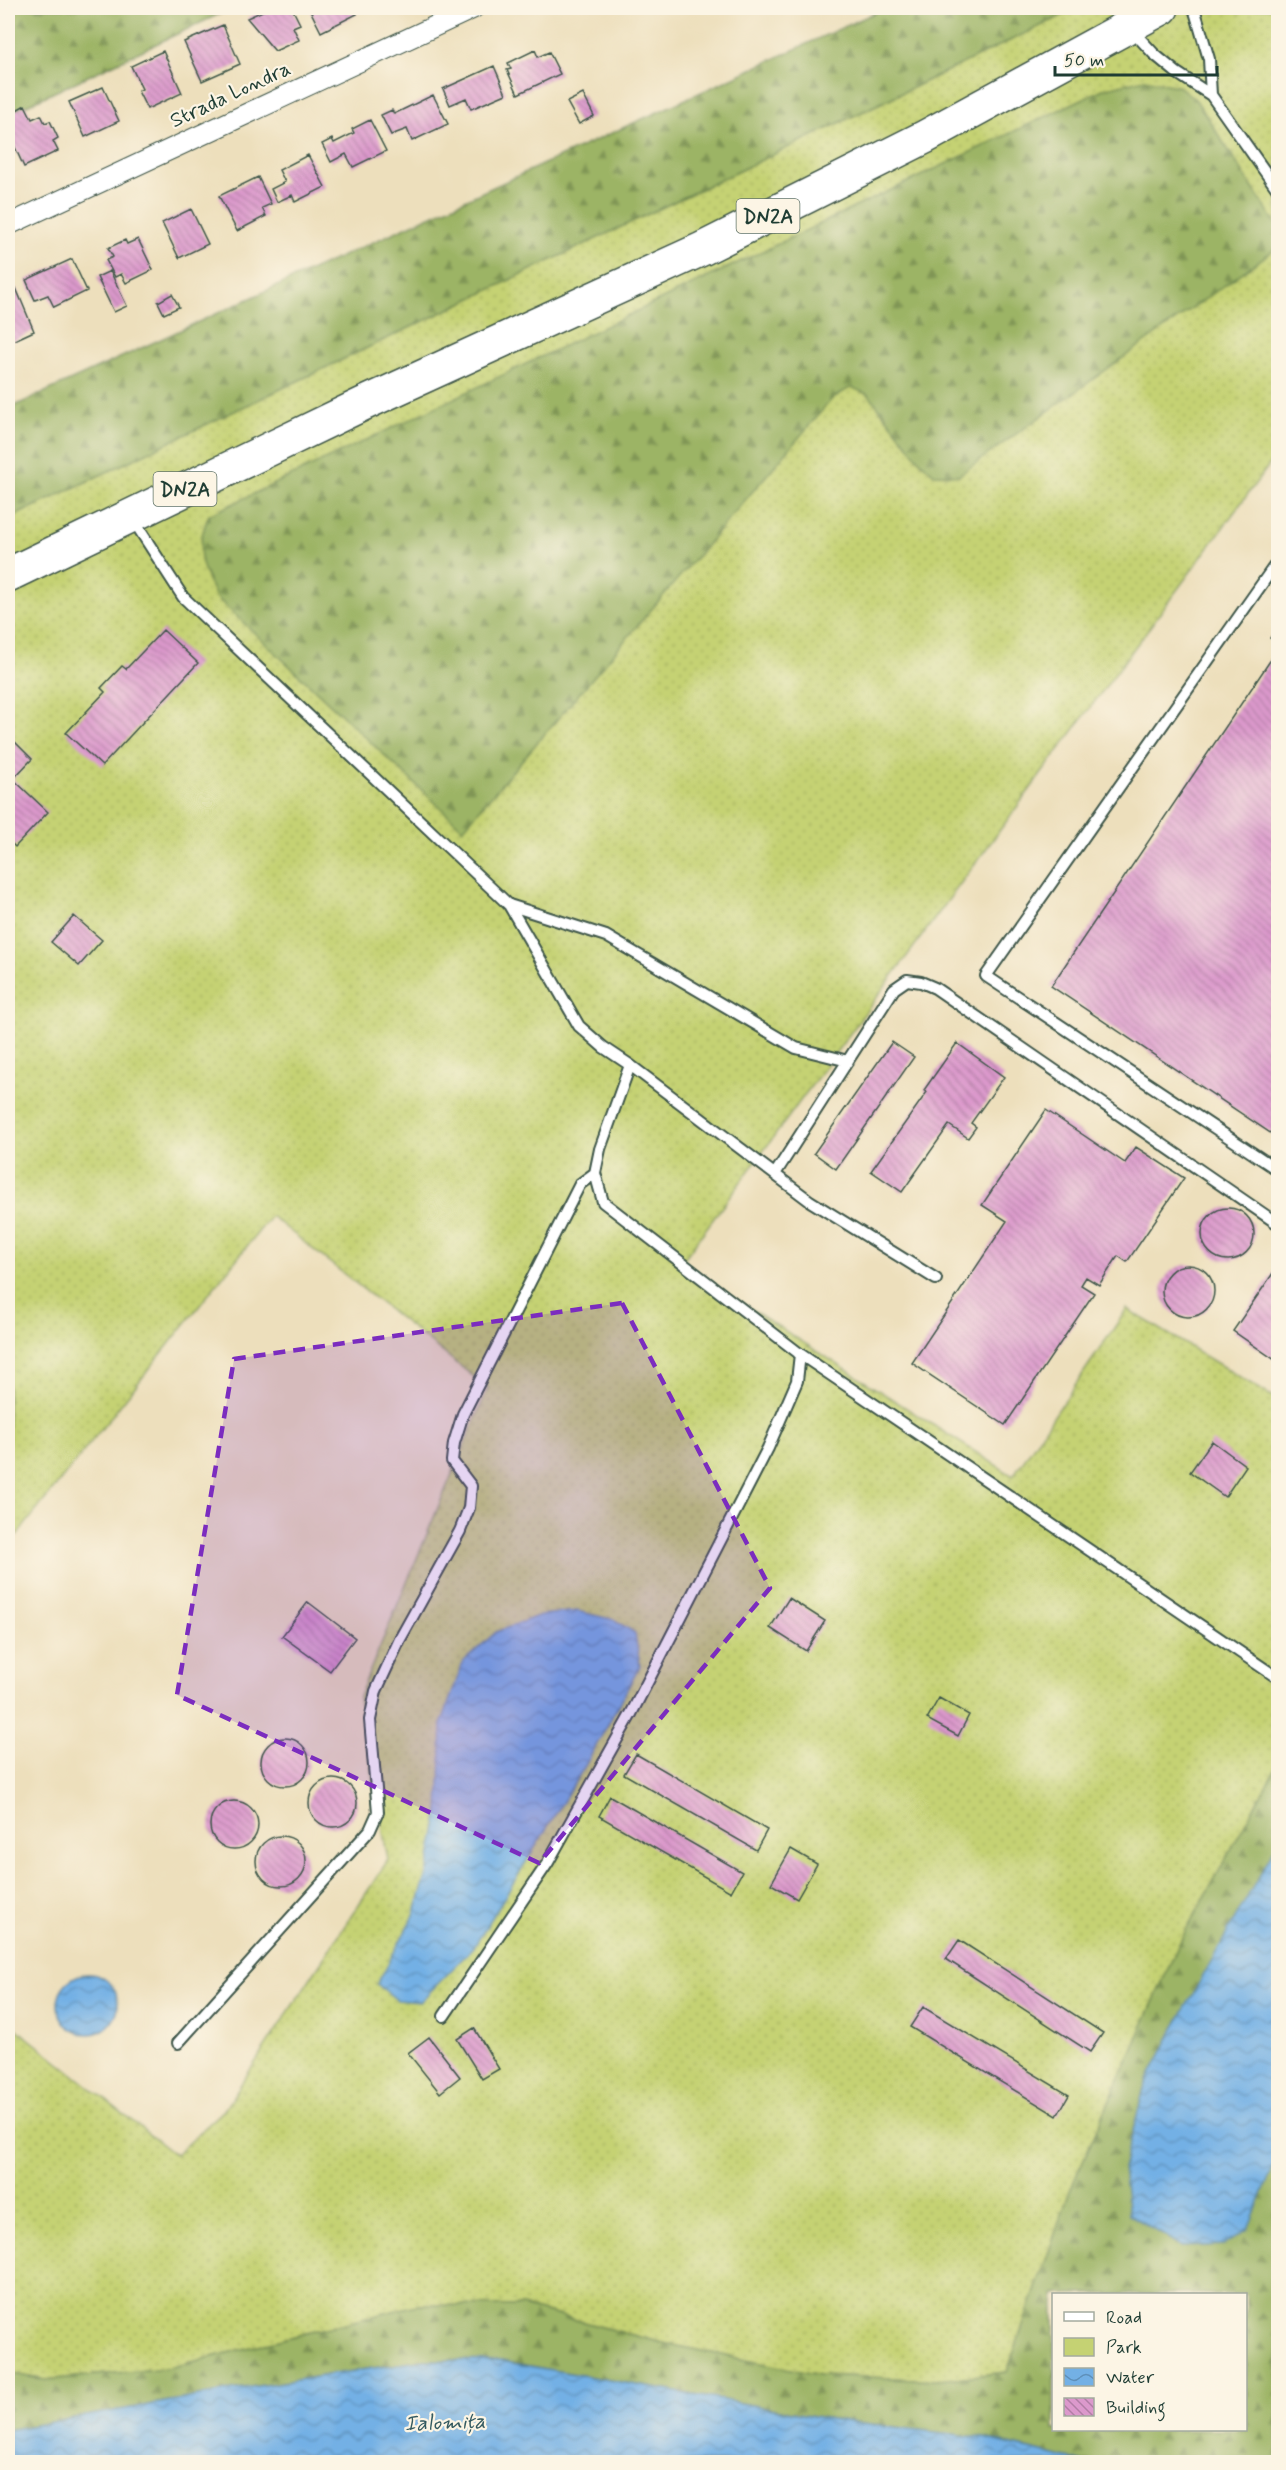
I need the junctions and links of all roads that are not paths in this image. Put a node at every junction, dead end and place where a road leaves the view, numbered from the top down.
1 (474, 8) edge
2 (1162, 8) edge
3 (1194, 8) edge
4 (1128, 26) junction
5 (1211, 95) junction
6 (1278, 190) edge
7 (8, 225) edge
8 (130, 515) junction
9 (1278, 561) edge
10 (8, 575) edge
11 (509, 905) junction
12 (848, 1061) junction
13 (630, 1065) junction
14 (1278, 1170) edge
15 (595, 1173) junction
16 (775, 1174) junction
17 (1278, 1224) edge
18 (936, 1279) dead end
19 (800, 1354) junction
20 (1278, 1677) edge
21 (444, 2016) dead end
22 (178, 2043) dead end

1 - 7 street, Strada Londra
2 - 4 highway, DN2A
3 - 5 lane
4 - 5 lane
4 - 8 highway, DN2A
5 - 6 lane
8 - 10 highway, DN2A
8 - 11 lane
9 - 14 lane
11 - 12 lane
11 - 13 lane
12 - 16 lane
12 - 17 lane
13 - 15 lane
13 - 16 lane
15 - 19 lane
15 - 22 lane
16 - 18 lane
19 - 20 lane
19 - 21 lane

